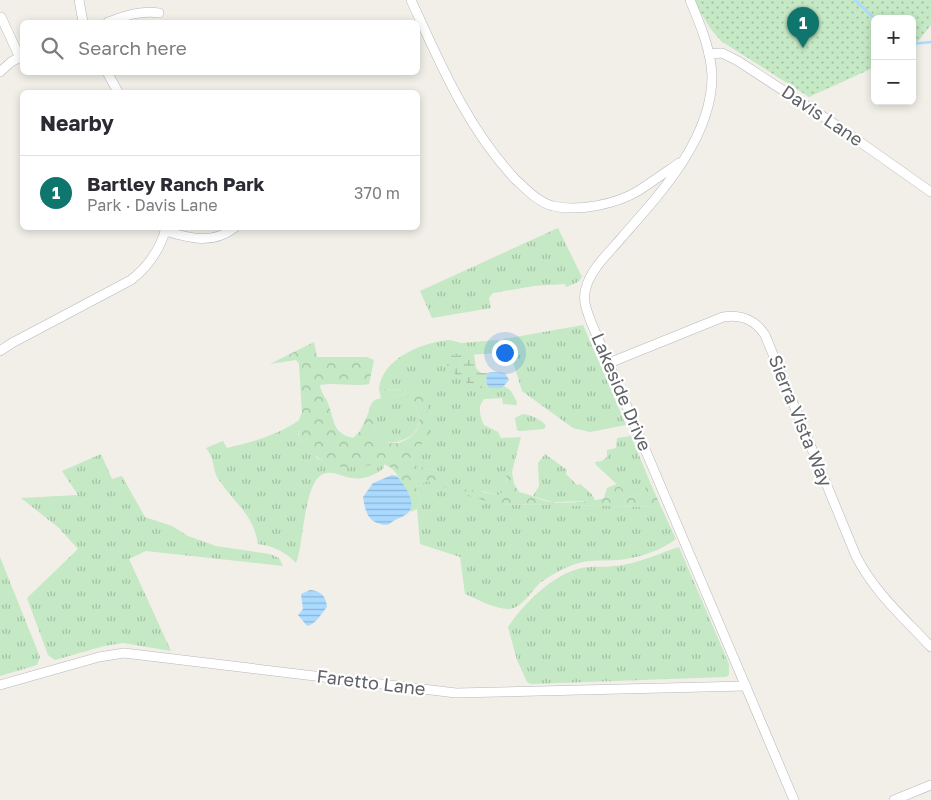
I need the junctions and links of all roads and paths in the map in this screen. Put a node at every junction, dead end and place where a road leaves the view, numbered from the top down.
1 (79, 0) edge
2 (411, 0) edge
3 (690, 0) edge
4 (159, 14) dead end
5 (1, 17) dead end
6 (83, 20) edge
7 (114, 20) edge
8 (709, 54) junction
9 (20, 55) edge
10 (20, 58) edge
11 (0, 72) edge
12 (109, 75) edge
13 (117, 90) edge
14 (682, 162) junction
15 (931, 192) edge
16 (165, 230) edge
17 (168, 230) edge
18 (230, 230) edge
19 (0, 351) edge
20 (609, 364) junction
21 (931, 647) edge
22 (0, 685) edge
23 (746, 686) junction
24 (931, 785) edge
25 (794, 800) edge
26 (894, 800) edge

1 - 6 street
2 - 14 street
3 - 8 street, Lakeside Drive
4 - 7 street
5 - 9 street
8 - 14 street, Lakeside Drive
8 - 15 street, Davis Lane
10 - 11 street
12 - 13 street
14 - 20 street, Lakeside Drive
16 - 19 street
17 - 18 street
20 - 21 street, Sierra Vista Way
20 - 23 street, Lakeside Drive
22 - 23 street, Faretto Lane
23 - 25 street, Lakeside Drive
24 - 26 street

